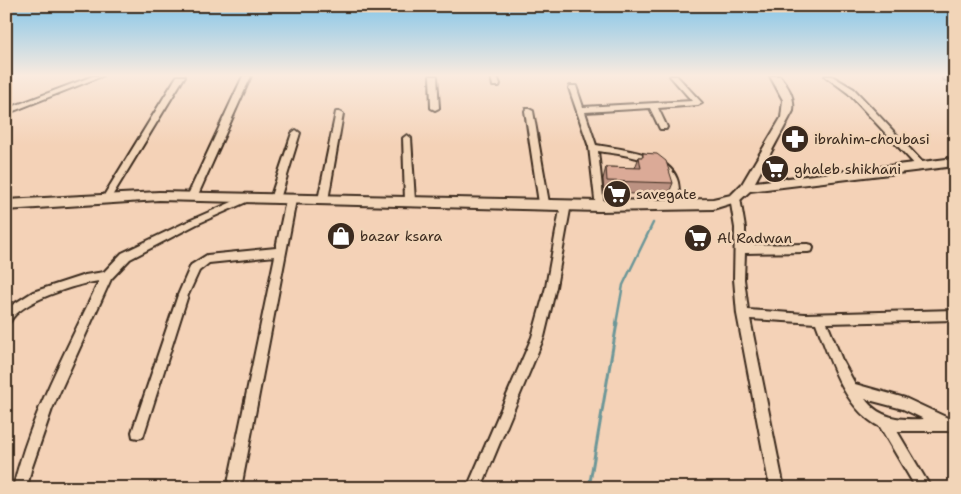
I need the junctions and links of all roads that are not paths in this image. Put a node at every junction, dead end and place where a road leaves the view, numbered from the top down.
1 (39, 99) edge
2 (167, 99) edge
3 (237, 99) edge
4 (434, 99) edge
5 (576, 99) edge
6 (694, 99) edge
7 (789, 99) edge
8 (859, 99) edge
9 (653, 106) junction
10 (435, 108) dead end
11 (580, 110) junction
12 (529, 111) dead end
13 (6, 112) edge
14 (339, 114) dead end
15 (663, 127) dead end
16 (296, 133) dead end
17 (407, 138) dead end
18 (593, 147) junction
19 (953, 165) edge
20 (922, 167) junction
21 (756, 171) junction
22 (780, 183) junction
23 (746, 187) junction
24 (192, 197) junction
25 (248, 198) junction
26 (735, 198) junction
27 (106, 199) junction
28 (275, 199) junction
29 (291, 200) junction
30 (323, 200) junction
31 (410, 201) junction
32 (544, 204) junction
33 (566, 204) junction
34 (6, 205) edge
35 (599, 206) junction
36 (674, 206) junction
37 (741, 248) junction
38 (808, 248) dead end
39 (280, 252) junction
40 (107, 276) junction
41 (11, 310) edge
42 (743, 314) junction
43 (955, 315) edge
44 (6, 319) edge
45 (820, 320) junction
46 (851, 389) junction
47 (885, 423) junction
48 (951, 425) edge
49 (138, 432) dead end
50 (20, 488) edge
51 (234, 488) edge
52 (474, 488) edge
53 (778, 488) edge
54 (924, 488) edge

1 - 13 street
2 - 27 street
3 - 24 street
4 - 10 street
5 - 11 street
6 - 9 street
7 - 21 street
8 - 20 street
9 - 11 street
9 - 15 street
11 - 18 street
12 - 32 street
14 - 30 street
16 - 28 street
17 - 31 street
18 - 35 street
18 - 36 street
19 - 20 street
20 - 22 street
21 - 22 street
21 - 23 street
22 - 23 street
23 - 26 street
24 - 25 street
24 - 27 street
25 - 28 street
25 - 40 street
26 - 36 street
26 - 37 street
27 - 34 street
28 - 29 street
29 - 30 street
29 - 39 street
30 - 31 street
31 - 32 street
32 - 33 street
33 - 35 street
33 - 52 street
35 - 36 street
37 - 38 street
37 - 42 street
39 - 49 street
39 - 51 street
40 - 41 street
40 - 50 street
41 - 44 street
42 - 45 street
42 - 53 street
43 - 45 street
45 - 46 street
46 - 47 street
46 - 48 street
47 - 48 street
47 - 54 street

